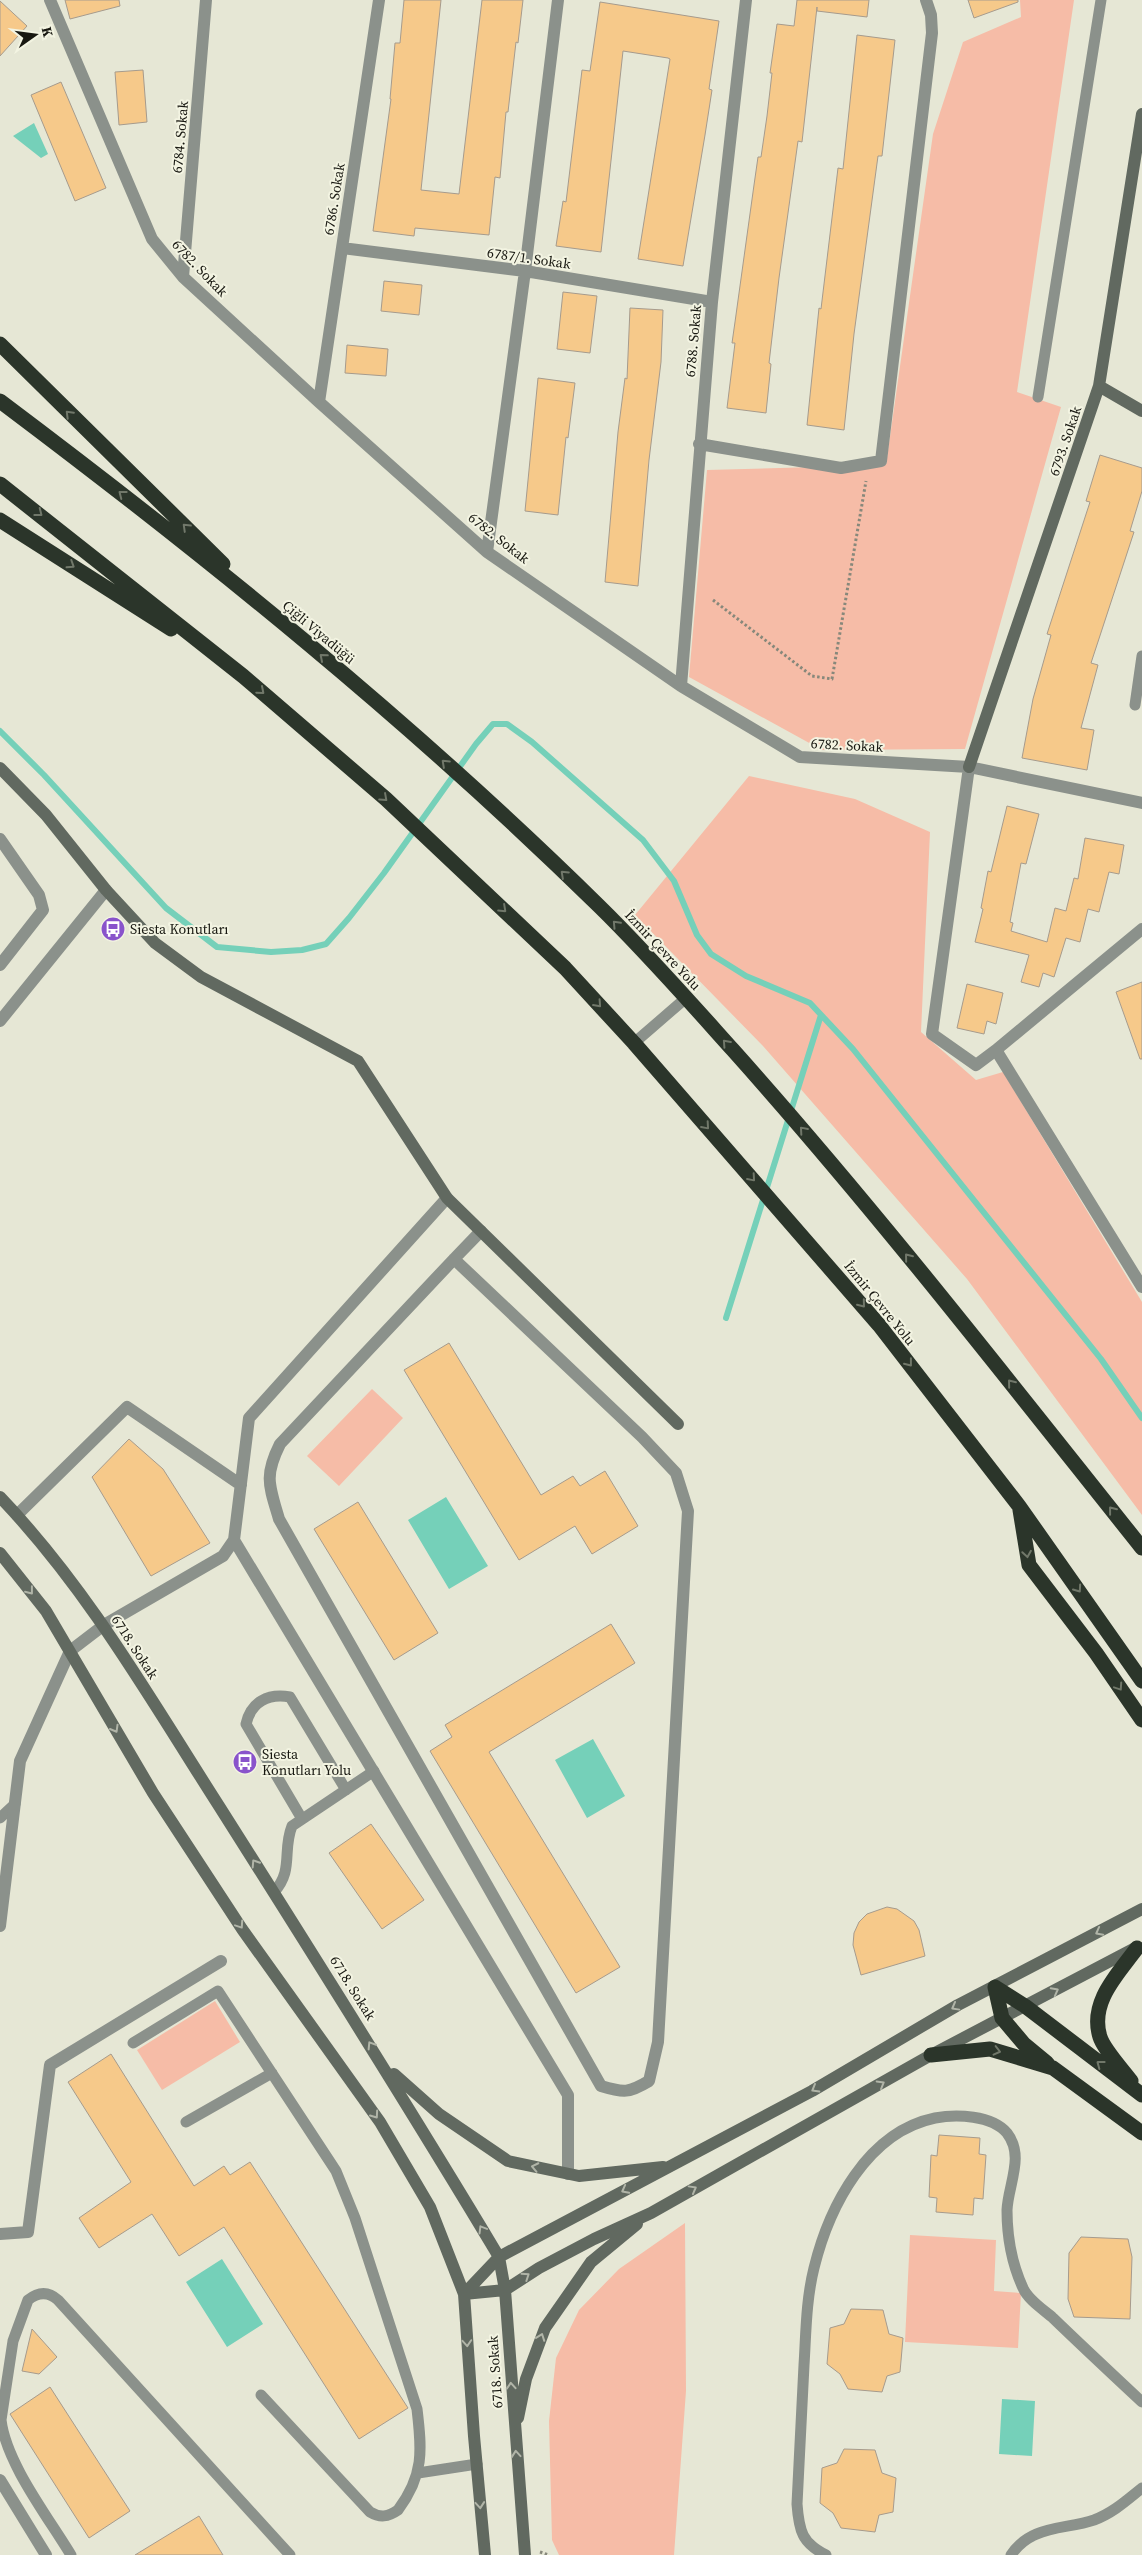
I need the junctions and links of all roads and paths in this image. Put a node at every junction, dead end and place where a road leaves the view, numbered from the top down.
1 (50, 0) edge
2 (206, 0) edge
3 (379, 0) edge
4 (558, 0) edge
5 (746, 0) edge
6 (926, 0) edge
7 (1101, 0) edge
8 (1142, 114) edge
9 (342, 248) junction
10 (525, 271) junction
11 (183, 277) junction
12 (712, 302) junction
13 (0, 344) edge
14 (1100, 386) junction
15 (1038, 397) dead end
16 (0, 401) edge
17 (319, 402) junction
18 (1142, 411) edge
19 (699, 444) junction
20 (869, 463) junction
21 (0, 484) edge
22 (0, 520) edge
23 (488, 552) junction
24 (713, 600) dead end
25 (283, 622) junction
26 (1142, 656) edge
27 (244, 676) junction
28 (681, 686) junction
29 (1135, 706) dead end
30 (969, 767) junction
31 (0, 768) edge
32 (1142, 803) edge
33 (0, 839) edge
34 (106, 890) junction
35 (600, 907) joint
36 (1142, 929) edge
37 (0, 965) edge
38 (686, 998) junction
39 (0, 1021) edge
40 (634, 1043) junction
41 (996, 1050) junction
42 (447, 1198) junction
43 (481, 1231) junction
44 (454, 1259) junction
45 (1142, 1287) edge
46 (678, 1424) dead end
47 (241, 1485) junction
48 (0, 1497) edge
49 (1019, 1506) junction
50 (17, 1515) junction
51 (234, 1540) junction
52 (1142, 1548) edge
53 (0, 1553) edge
54 (104, 1625) junction
55 (70, 1651) junction
56 (1142, 1681) edge
57 (1142, 1720) edge
58 (374, 1771) junction
59 (346, 1790) junction
60 (15, 1804) junction
61 (0, 1818) edge
62 (302, 1819) junction
63 (274, 1892) junction
64 (1142, 1909) edge
65 (0, 1926) edge
66 (1139, 1946) edge
67 (221, 1961) dead end
68 (995, 1987) junction
69 (1025, 2006) junction
70 (1002, 2018) junction
71 (133, 2043) dead end
72 (931, 2056) junction
73 (384, 2065) junction
74 (1053, 2068) junction
75 (272, 2073) junction
76 (1141, 2094) edge
77 (186, 2122) dead end
78 (1142, 2133) edge
79 (670, 2166) junction
80 (568, 2174) junction
81 (651, 2213) junction
82 (0, 2234) edge
83 (499, 2257) junction
84 (505, 2290) junction
85 (464, 2294) junction
86 (261, 2395) dead end
87 (1142, 2402) edge
88 (515, 2434) junction
89 (477, 2464) junction
90 (418, 2473) junction
91 (0, 2480) edge
92 (1142, 2488) edge
93 (46, 2555) edge
94 (71, 2555) edge
95 (290, 2555) edge
96 (485, 2555) edge
97 (525, 2555) edge
98 (826, 2555) edge
99 (1011, 2555) edge

1 - 11 street, 6782. Sokak
2 - 11 street, 6784. Sokak
3 - 9 street, 6786. Sokak
4 - 10 street
5 - 12 street, 6788. Sokak
6 - 20 street
7 - 15 lane
8 - 14 street, 6793. Sokak
9 - 10 street, 6787/1. Sokak
9 - 17 street, 6786. Sokak
10 - 12 street, 6787/1. Sokak
10 - 23 street
11 - 17 street, 6782. Sokak
12 - 19 street, 6788. Sokak
25 -> 13 highway
14 - 18 street
14 - 30 street, 6793. Sokak
25 -> 16 highway, Çiğli Viyadüğü
17 - 23 street, 6782. Sokak
19 - 20 street
19 - 28 street, 6788. Sokak
20 - 24 path
21 -> 27 highway
22 -> 27 highway
23 - 28 street, 6782. Sokak
35 -> 25 highway, Çiğli Viyadüğü
26 - 29 lane
27 -> 40 highway, İzmir Çevre Yolu
28 - 30 street, 6782. Sokak
30 - 32 street, 6782. Sokak
30 - 41 street
31 - 34 street
33 - 37 street
34 - 39 street
34 - 42 street
38 -> 35 highway, İzmir Çevre Yolu
36 - 41 street
38 - 40 lane
52 -> 38 highway, İzmir Çevre Yolu
40 -> 49 highway, İzmir Çevre Yolu
41 - 45 street
42 - 43 street
42 - 47 street
43 - 44 street
43 - 46 street
44 - 44 street
47 - 50 street
47 - 51 street
48 - 50 street, 6718. Sokak
49 -> 56 highway, İzmir Çevre Yolu
49 -> 57 highway
50 - 54 street, 6718. Sokak
51 - 54 street
51 - 58 street
53 -> 55 street, 6718. Sokak
54 - 55 street
63 -> 54 street, 6718. Sokak
55 - 60 street
55 -> 85 street, 6718. Sokak
58 - 59 lane
58 - 80 street
59 - 62 lane
59 - 62 lane
60 - 61 lane
60 - 65 street
62 - 63 lane
73 -> 63 street, 6718. Sokak
64 -> 68 street
69 -> 66 street
66 - 76 highway
67 - 82 street
68 - 69 highway
68 - 70 highway
68 -> 79 street
69 - 70 street
76 -> 69 highway
70 - 72 street
70 - 74 highway
71 - 75 lane
72 -> 74 highway
81 -> 72 street
80 -> 73 street
83 -> 73 street, 6718. Sokak
74 - 78 highway
75 - 77 lane
75 - 90 lane
79 - 80 street
79 -> 83 street
84 -> 81 street
88 -> 81 street
83 - 84 street, 6718. Sokak
83 - 85 street
84 - 85 street
88 -> 84 street, 6718. Sokak
85 -> 89 street, 6718. Sokak
86 - 90 lane
87 - 98 lane
97 -> 88 street, 6718. Sokak
89 - 90 lane
89 -> 96 street, 6718. Sokak
91 - 93 street
92 - 99 lane
94 - 95 lane

